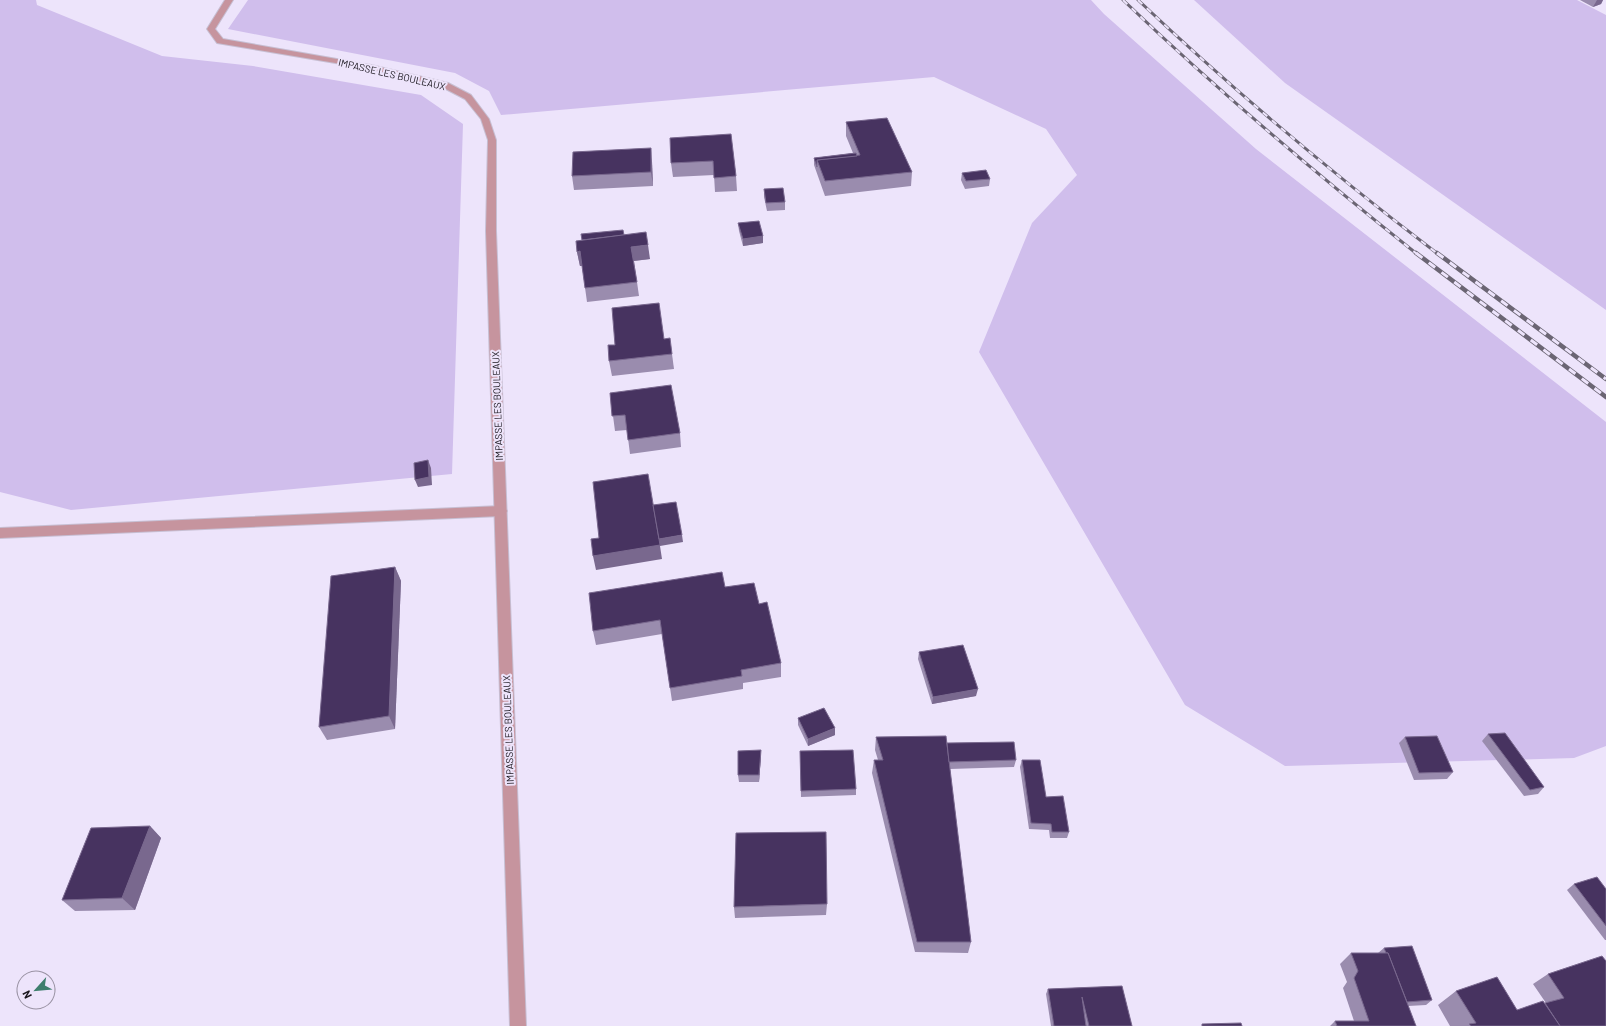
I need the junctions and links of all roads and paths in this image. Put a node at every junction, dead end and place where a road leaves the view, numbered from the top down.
1 (229, 0) edge
2 (501, 511) junction
3 (0, 533) edge
4 (518, 1026) edge

1 - 2 street, IMPASSE LES BOULEAUX
2 - 3 street
2 - 4 street, IMPASSE LES BOULEAUX

